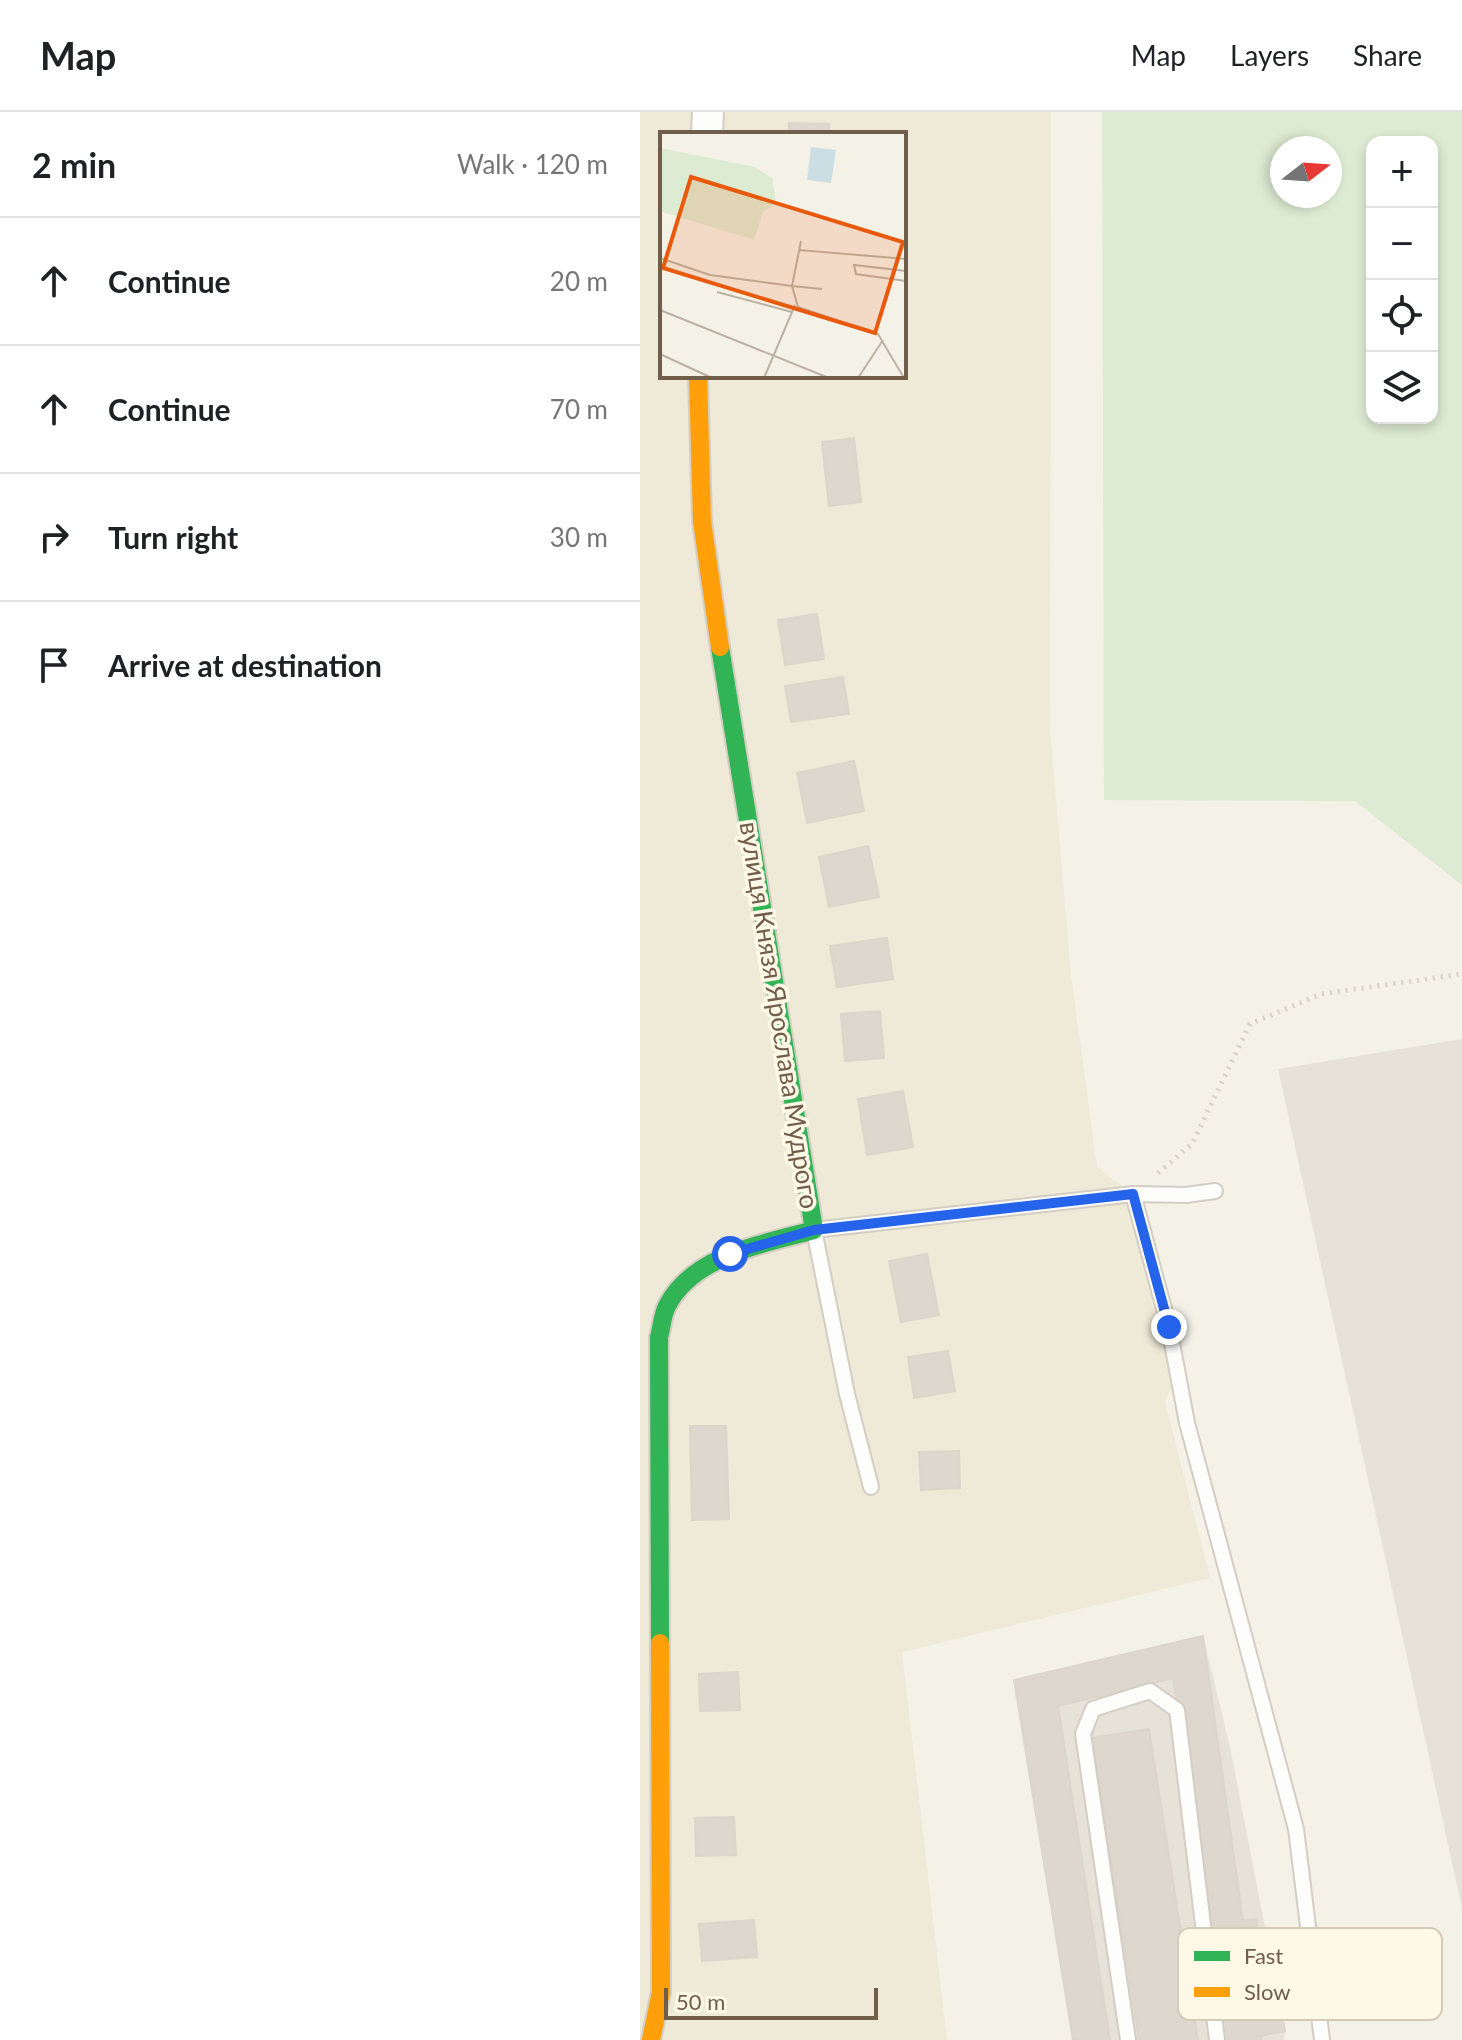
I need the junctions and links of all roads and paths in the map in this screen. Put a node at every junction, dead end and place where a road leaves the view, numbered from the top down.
1 (708, 112) edge
2 (707, 132) edge
3 (698, 378) edge
4 (1462, 974) edge
5 (1215, 1191) dead end
6 (1133, 1194) junction
7 (814, 1230) junction
8 (653, 1306) edge
9 (871, 1487) dead end
10 (1203, 1928) edge
11 (1308, 1928) edge
12 (1215, 2020) edge
13 (1320, 2020) edge
14 (651, 2040) edge
15 (1128, 2040) edge
16 (1217, 2040) edge
17 (1322, 2040) edge

1 - 2 street
3 - 7 street, вулиця Князя Ярослава Мудрого
4 - 6 path
5 - 6 lane
6 - 7 lane
6 - 11 lane
7 - 8 street, вулиця Князя Ярослава Мудрого
7 - 9 lane
8 - 14 street, вулиця Князя Ярослава Мудрого
10 - 15 lane
12 - 16 lane
13 - 17 lane

